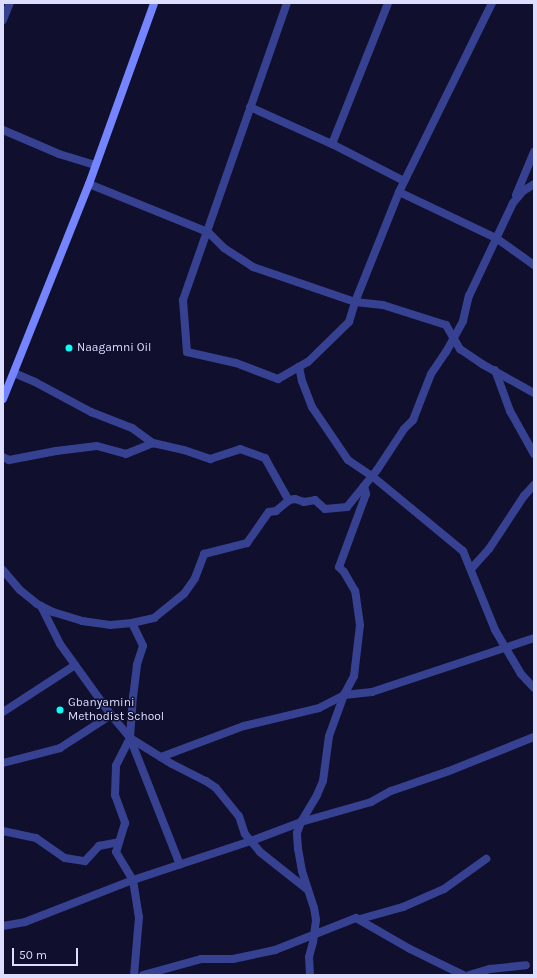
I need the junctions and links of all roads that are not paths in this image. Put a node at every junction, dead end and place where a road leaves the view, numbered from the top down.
1 (10, 3) edge
2 (154, 3) edge
3 (287, 3) edge
4 (388, 3) edge
5 (492, 3) edge
6 (3, 20) edge
7 (250, 107) junction
8 (3, 130) edge
9 (332, 144) junction
10 (534, 152) edge
11 (95, 164) junction
12 (404, 181) junction
13 (89, 184) junction
14 (534, 184) edge
15 (399, 192) junction
16 (513, 203) junction
17 (208, 232) junction
18 (496, 238) junction
19 (534, 265) edge
20 (355, 302) junction
21 (452, 339) junction
22 (299, 367) junction
23 (495, 370) junction
24 (14, 373) junction
25 (534, 393) edge
26 (3, 399) edge
27 (153, 443) junction
28 (534, 454) edge
29 (3, 457) edge
30 (372, 476) junction
31 (534, 485) edge
32 (364, 486) junction
33 (289, 500) junction
34 (471, 569) junction
35 (3, 570) edge
36 (42, 606) junction
37 (132, 623) junction
38 (534, 638) edge
39 (506, 648) junction
40 (75, 665) junction
41 (534, 688) edge
42 (344, 695) junction
43 (3, 712) edge
44 (111, 715) junction
45 (534, 737) edge
46 (130, 738) junction
47 (161, 757) junction
48 (3, 763) edge
49 (301, 822) junction
50 (3, 831) edge
51 (251, 841) junction
52 (119, 842) junction
53 (486, 859) dead end
54 (180, 865) junction
55 (132, 880) junction
56 (308, 890) junction
57 (360, 919) junction
58 (3, 926) edge
59 (314, 935) junction
60 (526, 964) dead end
61 (134, 975) edge
62 (142, 975) edge
63 (310, 975) edge
64 (463, 975) edge
65 (469, 975) edge

1 - 6 street
2 - 11 main road
3 - 7 street
4 - 9 street
5 - 12 street
7 - 9 street
7 - 17 street
8 - 11 street
9 - 12 street
10 - 16 street
11 - 13 main road
12 - 15 street
13 - 17 street
13 - 24 main road
14 - 16 street
15 - 18 street
15 - 20 street
16 - 18 street
17 - 20 street
17 - 22 street
18 - 19 street
18 - 21 street
20 - 21 street
20 - 22 street
21 - 23 street
21 - 30 street
22 - 30 street
23 - 25 street
23 - 28 street
24 - 26 main road
24 - 27 street
27 - 29 street
27 - 33 street
30 - 32 street
30 - 34 street
31 - 34 street
32 - 33 street
32 - 42 street
33 - 37 street
34 - 39 street
35 - 36 street
36 - 37 street
36 - 40 street
37 - 46 street
38 - 39 street
39 - 41 street
39 - 42 street
40 - 43 street
40 - 44 street
42 - 47 street
42 - 49 street
44 - 46 street
44 - 48 street
45 - 49 street
46 - 47 street
46 - 52 street
46 - 54 street
47 - 51 street
49 - 51 street
49 - 56 street
50 - 52 street
51 - 54 street
51 - 56 street
52 - 55 street
53 - 57 street
54 - 55 street
55 - 58 street
55 - 61 street
56 - 59 street
57 - 59 street
57 - 64 street
59 - 62 street
59 - 63 street
60 - 65 street

